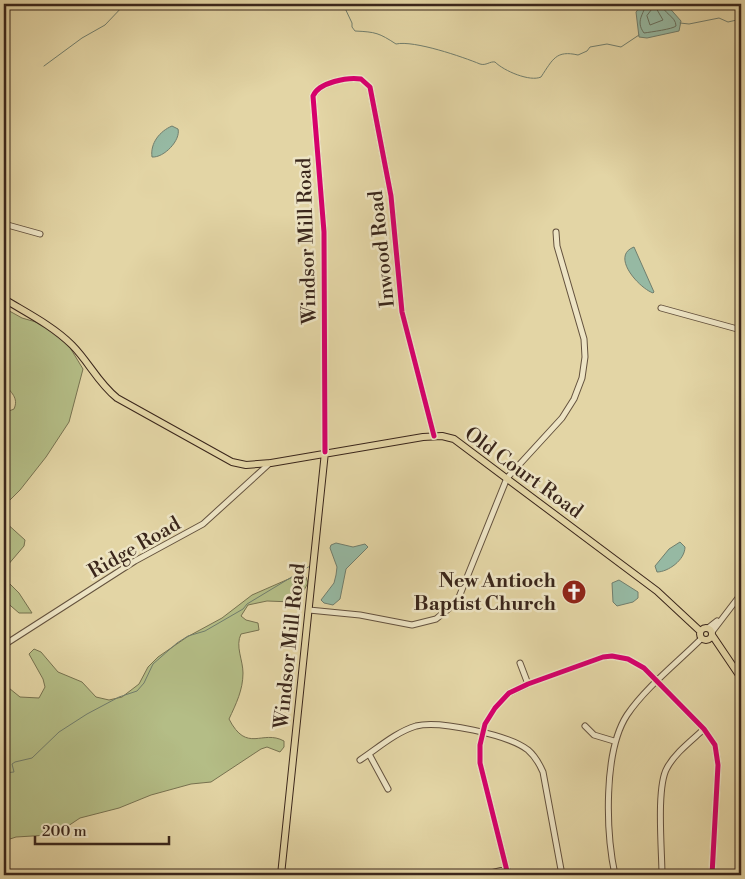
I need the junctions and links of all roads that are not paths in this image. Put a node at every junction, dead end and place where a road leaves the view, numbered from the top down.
1 (370, 87) joint
2 (4, 224) edge
3 (556, 232) dead end
4 (40, 234) dead end
5 (4, 299) edge
6 (661, 308) dead end
7 (741, 330) edge
8 (434, 436) junction
9 (325, 452) junction
10 (270, 463) junction
11 (507, 478) junction
12 (741, 594) edge
13 (309, 610) junction
14 (707, 632) junction
15 (701, 639) joint
16 (4, 645) edge
17 (520, 663) dead end
18 (741, 678) edge
19 (658, 682) junction
20 (528, 684) junction
21 (585, 726) dead end
22 (704, 729) junction
23 (482, 734) junction
24 (614, 741) junction
25 (369, 754) junction
26 (360, 760) dead end
27 (388, 789) dead end
28 (507, 872) edge
29 (281, 875) edge
30 (483, 875) edge
31 (562, 875) edge
32 (615, 875) edge
33 (662, 875) edge
34 (712, 875) edge

1 - 8 street, Inwood Road
1 - 9 street, Windsor Mill Road
2 - 4 street
3 - 11 street
5 - 10 main road, Old Court Road
6 - 7 street
8 - 9 main road, Old Court Road
8 - 11 main road, Old Court Road
9 - 10 main road, Old Court Road
9 - 13 main road, Windsor Mill Road
10 - 16 street, Ridge Road
11 - 13 street
11 - 14 main road, Old Court Road
12 - 14 street
13 - 29 main road, Windsor Mill Road
14 - 15 main road
14 - 18 main road, Old Court Road
15 - 19 street
17 - 20 street
19 - 20 street
19 - 22 street
19 - 24 street
20 - 23 street
21 - 24 street
22 - 33 street
22 - 34 street
23 - 25 street
23 - 28 street
23 - 31 street
24 - 32 street
25 - 26 street
25 - 27 street
28 - 30 street

